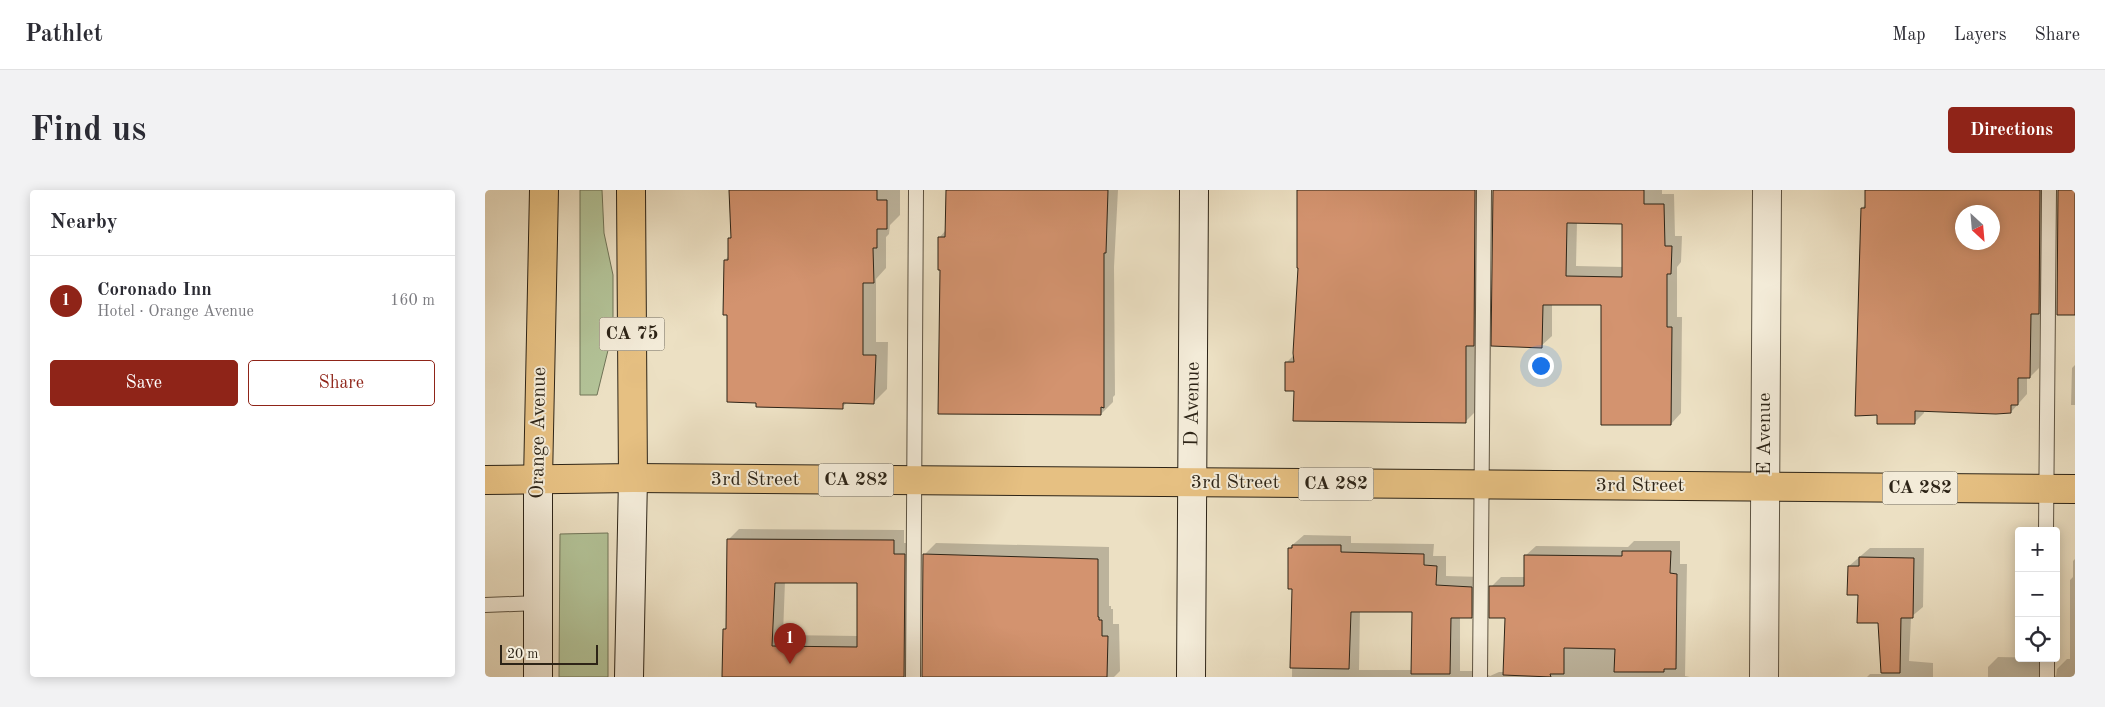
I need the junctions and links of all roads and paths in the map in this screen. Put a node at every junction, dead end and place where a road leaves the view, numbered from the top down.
1 (544, 190) edge
2 (631, 190) edge
3 (916, 190) edge
4 (1194, 190) edge
5 (1484, 190) edge
6 (1767, 190) edge
7 (2049, 190) edge
8 (633, 478) junction
9 (485, 480) edge
10 (538, 480) junction
11 (914, 481) junction
12 (1192, 483) junction
13 (1480, 485) junction
14 (1765, 487) junction
15 (2046, 489) junction
16 (2075, 489) edge
17 (2046, 527) edge
18 (538, 603) junction
19 (485, 606) edge
20 (2047, 662) edge
21 (538, 677) edge
22 (629, 677) edge
23 (913, 677) edge
24 (1191, 677) edge
25 (1480, 677) edge
26 (1764, 677) edge
27 (2047, 677) edge

1 - 10 main road, Orange Avenue
2 - 8 main road, CA 75
3 - 11 lane
4 - 12 street, D Avenue
5 - 13 lane
6 - 14 street, E Avenue
7 - 15 lane
8 - 10 main road, 3rd Street
8 - 11 main road, 3rd Street / CA 282
8 - 22 street
9 - 10 main road, 3rd Street
10 - 18 street, Orange Avenue
11 - 12 main road, 3rd Street / CA 282
11 - 23 lane
12 - 13 main road, 3rd Street / CA 282
12 - 24 street, D Avenue
13 - 14 main road, 3rd Street / CA 282
13 - 25 lane
14 - 15 main road, 3rd Street / CA 282
14 - 26 street, E Avenue
15 - 16 main road, 3rd Street / CA 282
15 - 17 lane
18 - 19 lane
18 - 21 street, Orange Avenue
20 - 27 lane

